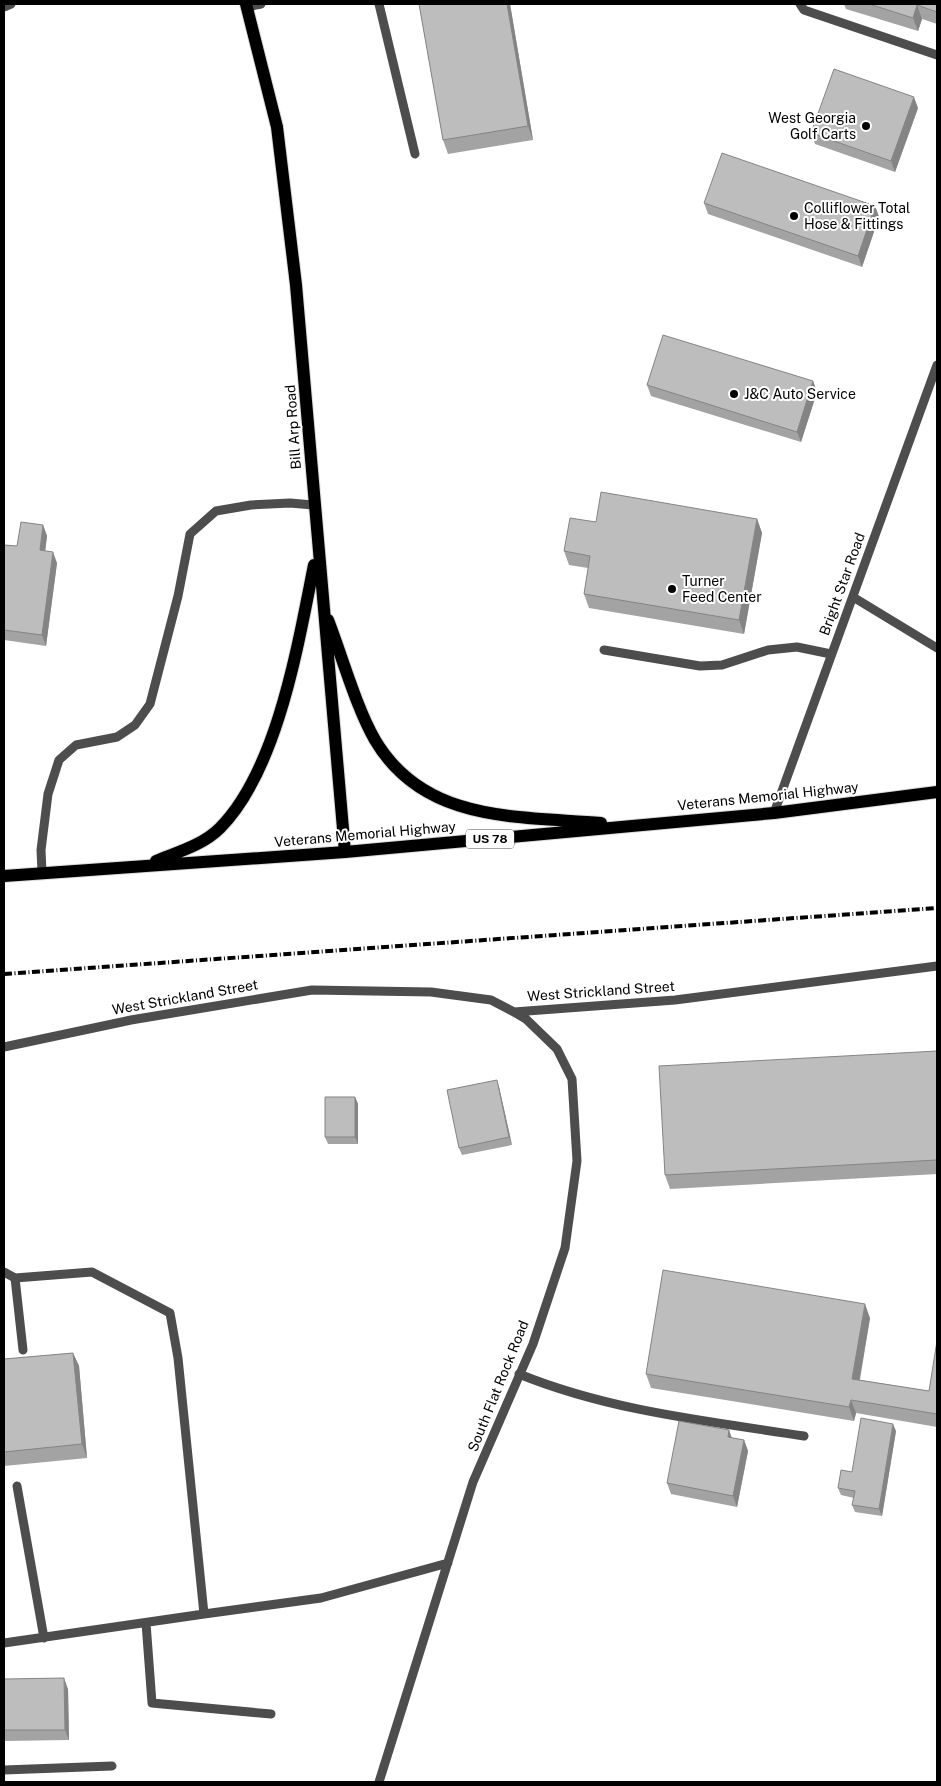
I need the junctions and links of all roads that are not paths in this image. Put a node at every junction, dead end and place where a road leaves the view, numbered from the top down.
1 (12, 4) edge
2 (261, 4) edge
3 (379, 4) edge
4 (800, 4) edge
5 (247, 5) edge
6 (4, 7) edge
7 (937, 55) edge
8 (415, 154) dead end
9 (937, 365) edge
10 (936, 375) edge
11 (313, 505) junction
12 (317, 550) junction
13 (853, 597) junction
14 (322, 603) junction
15 (937, 648) edge
16 (604, 650) dead end
17 (832, 654) junction
18 (937, 792) edge
19 (774, 812) junction
20 (636, 825) junction
21 (344, 852) junction
22 (143, 866) junction
23 (42, 872) junction
24 (4, 876) edge
25 (937, 966) edge
26 (514, 1012) junction
27 (4, 1048) edge
28 (4, 1272) edge
29 (15, 1278) junction
30 (23, 1350) dead end
31 (519, 1374) junction
32 (804, 1436) dead end
33 (17, 1486) dead end
34 (448, 1563) junction
35 (204, 1614) junction
36 (146, 1623) junction
37 (44, 1638) junction
38 (4, 1643) edge
39 (271, 1714) dead end
40 (112, 1766) dead end
41 (4, 1770) edge
42 (379, 1782) edge

1 - 6 street
2 - 5 street
3 - 8 street
4 - 7 street
5 - 11 main road, Bill Arp Road
9 - 10 street, Bright Star Road
10 - 13 street, Bright Star Road
11 - 12 main road, Bill Arp Road
11 - 23 street
12 - 14 main road, Bill Arp Road
12 - 22 main road
13 - 15 street
13 - 17 street, Bright Star Road
14 - 20 main road
14 - 21 main road, Bill Arp Road
16 - 17 street
17 - 19 street, Bright Star Road
18 - 19 main road, Veterans Memorial Highway / US 78
19 - 20 main road, Veterans Memorial Highway / US 78
20 - 21 main road, Veterans Memorial Highway / US 78
21 - 22 main road, Veterans Memorial Highway / US 78
22 - 23 main road, Veterans Memorial Highway / US 78
23 - 24 main road, Veterans Memorial Highway / US 78
25 - 26 street, West Strickland Street
26 - 27 street, West Strickland Street
26 - 31 street, South Flat Rock Road
28 - 29 street
29 - 30 street
29 - 35 street
31 - 32 street
31 - 34 street, South Flat Rock Road
33 - 37 street
34 - 35 street
34 - 42 street, South Flat Rock Road
35 - 36 street
36 - 37 street
36 - 39 street
37 - 38 street
40 - 41 street

